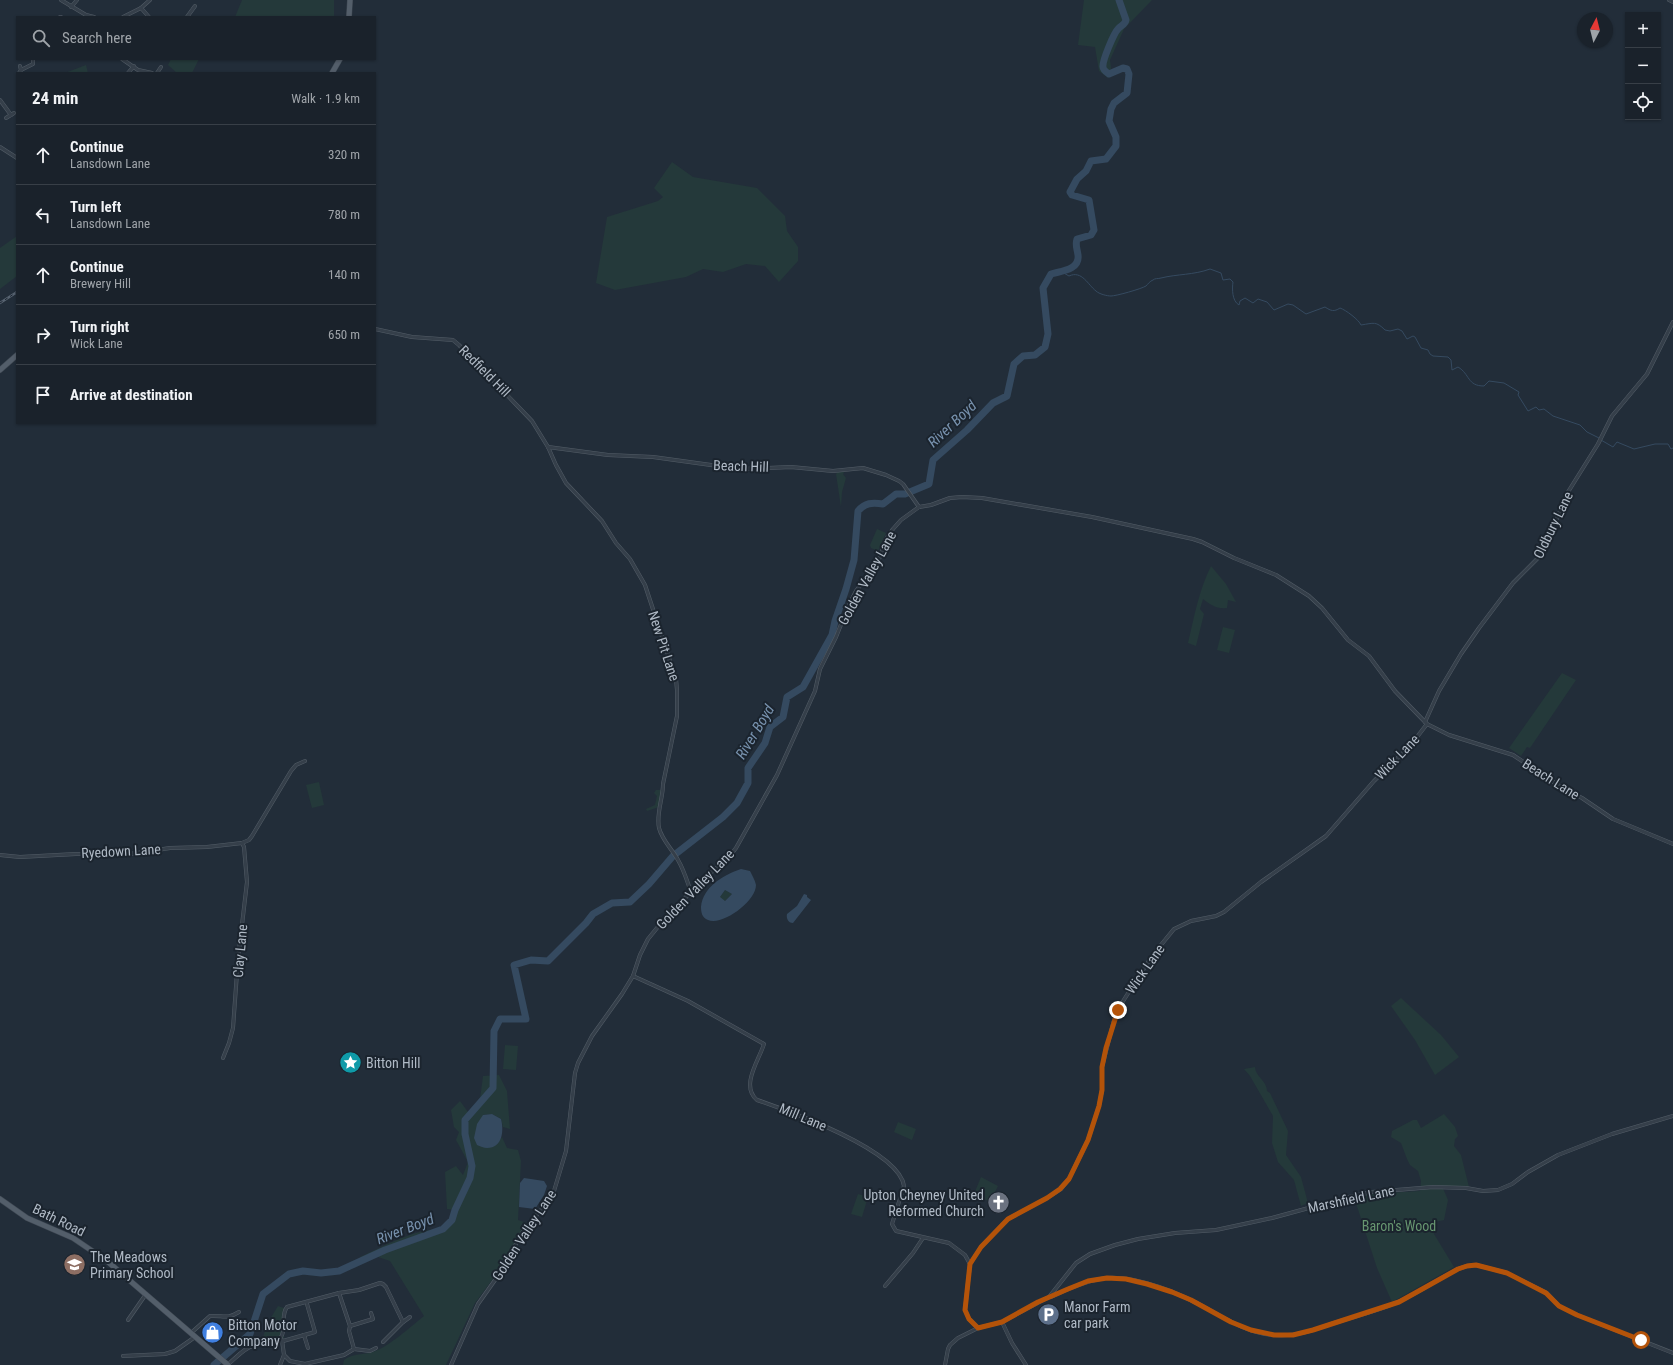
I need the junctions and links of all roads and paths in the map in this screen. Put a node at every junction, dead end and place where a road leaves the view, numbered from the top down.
1 (61, 0) edge
2 (77, 0) edge
3 (150, 0) edge
4 (350, 0) edge
5 (1669, 0) edge
6 (1673, 2) edge
7 (195, 6) dead end
8 (71, 7) junction
9 (141, 8) junction
10 (90, 16) edge
11 (125, 16) edge
12 (148, 16) edge
13 (189, 16) edge
14 (349, 16) edge
15 (33, 60) edge
16 (125, 60) edge
17 (339, 60) edge
18 (134, 66) junction
19 (160, 67) dead end
20 (20, 70) edge
21 (129, 72) edge
22 (143, 72) edge
23 (158, 72) edge
24 (333, 72) edge
25 (0, 100) edge
26 (14, 114) dead end
27 (11, 115) junction
28 (6, 118) dead end
29 (0, 146) edge
30 (16, 157) edge
31 (1673, 322) edge
32 (376, 329) edge
33 (16, 356) edge
34 (0, 370) edge
35 (548, 447) junction
36 (919, 507) junction
37 (1426, 723) junction
38 (305, 761) dead end
39 (242, 843) junction
40 (1673, 844) edge
41 (0, 855) edge
42 (691, 892) junction
43 (633, 976) junction
44 (223, 1058) dead end
45 (1673, 1116) edge
46 (0, 1199) edge
47 (923, 1238) junction
48 (970, 1264) junction
49 (885, 1286) dead end
50 (339, 1293) junction
51 (146, 1294) junction
52 (1049, 1297) junction
53 (307, 1304) dead end
54 (239, 1312) dead end
55 (371, 1313) dead end
56 (410, 1317) dead end
57 (128, 1320) dead end
58 (403, 1322) junction
59 (1002, 1322) junction
60 (350, 1326) junction
61 (978, 1328) junction
62 (193, 1335) junction
63 (304, 1335) junction
64 (282, 1340) junction
65 (383, 1342) dead end
66 (308, 1348) dead end
67 (376, 1348) dead end
68 (354, 1349) junction
69 (1673, 1353) edge
70 (284, 1355) junction
71 (123, 1356) dead end
72 (227, 1364) edge
73 (280, 1365) edge
74 (451, 1365) edge
75 (945, 1365) edge
76 (1026, 1365) edge

1 - 8 street
2 - 8 street
3 - 9 street
4 - 14 main road
5 - 6 street
7 - 13 street
8 - 10 street
9 - 11 street
9 - 12 street
15 - 20 street
16 - 18 street
17 - 24 main road
18 - 21 street
18 - 22 street
19 - 23 street
25 - 27 street
26 - 27 street
27 - 28 street
29 - 30 street
31 - 37 street, Oldbury Lane
32 - 35 street, Redfield Hill
33 - 34 main road
35 - 36 street, Beach Hill
35 - 42 street, New Pit Lane
36 - 37 street, Beach Lane
36 - 42 street, Golden Valley Lane
37 - 40 street, Beach Lane
37 - 48 street, Wick Lane
38 - 39 street
39 - 41 street, Ryedown Lane
39 - 44 street, Clay Lane
42 - 43 street, Golden Valley Lane
43 - 47 street, Mill Lane
43 - 74 street, Golden Valley Lane
45 - 52 street, Marshfield Lane
46 - 51 main road, Bath Road
47 - 48 street, Mill Lane
47 - 49 street
48 - 61 street, Wick Lane
50 - 58 street
50 - 60 street
50 - 64 street
51 - 57 street
51 - 62 main road, Bath Road
52 - 59 street, Marshfield Lane
52 - 69 street
53 - 63 street
54 - 62 street
55 - 60 street
56 - 58 street
58 - 65 street
59 - 61 street, Marshfield Lane
59 - 76 street
60 - 68 street
61 - 75 street, Marshfield Lane
62 - 71 street
62 - 72 main road, Bath Road
63 - 64 street
63 - 66 street
64 - 70 street
64 - 72 street
67 - 68 street
68 - 70 street
70 - 73 street

